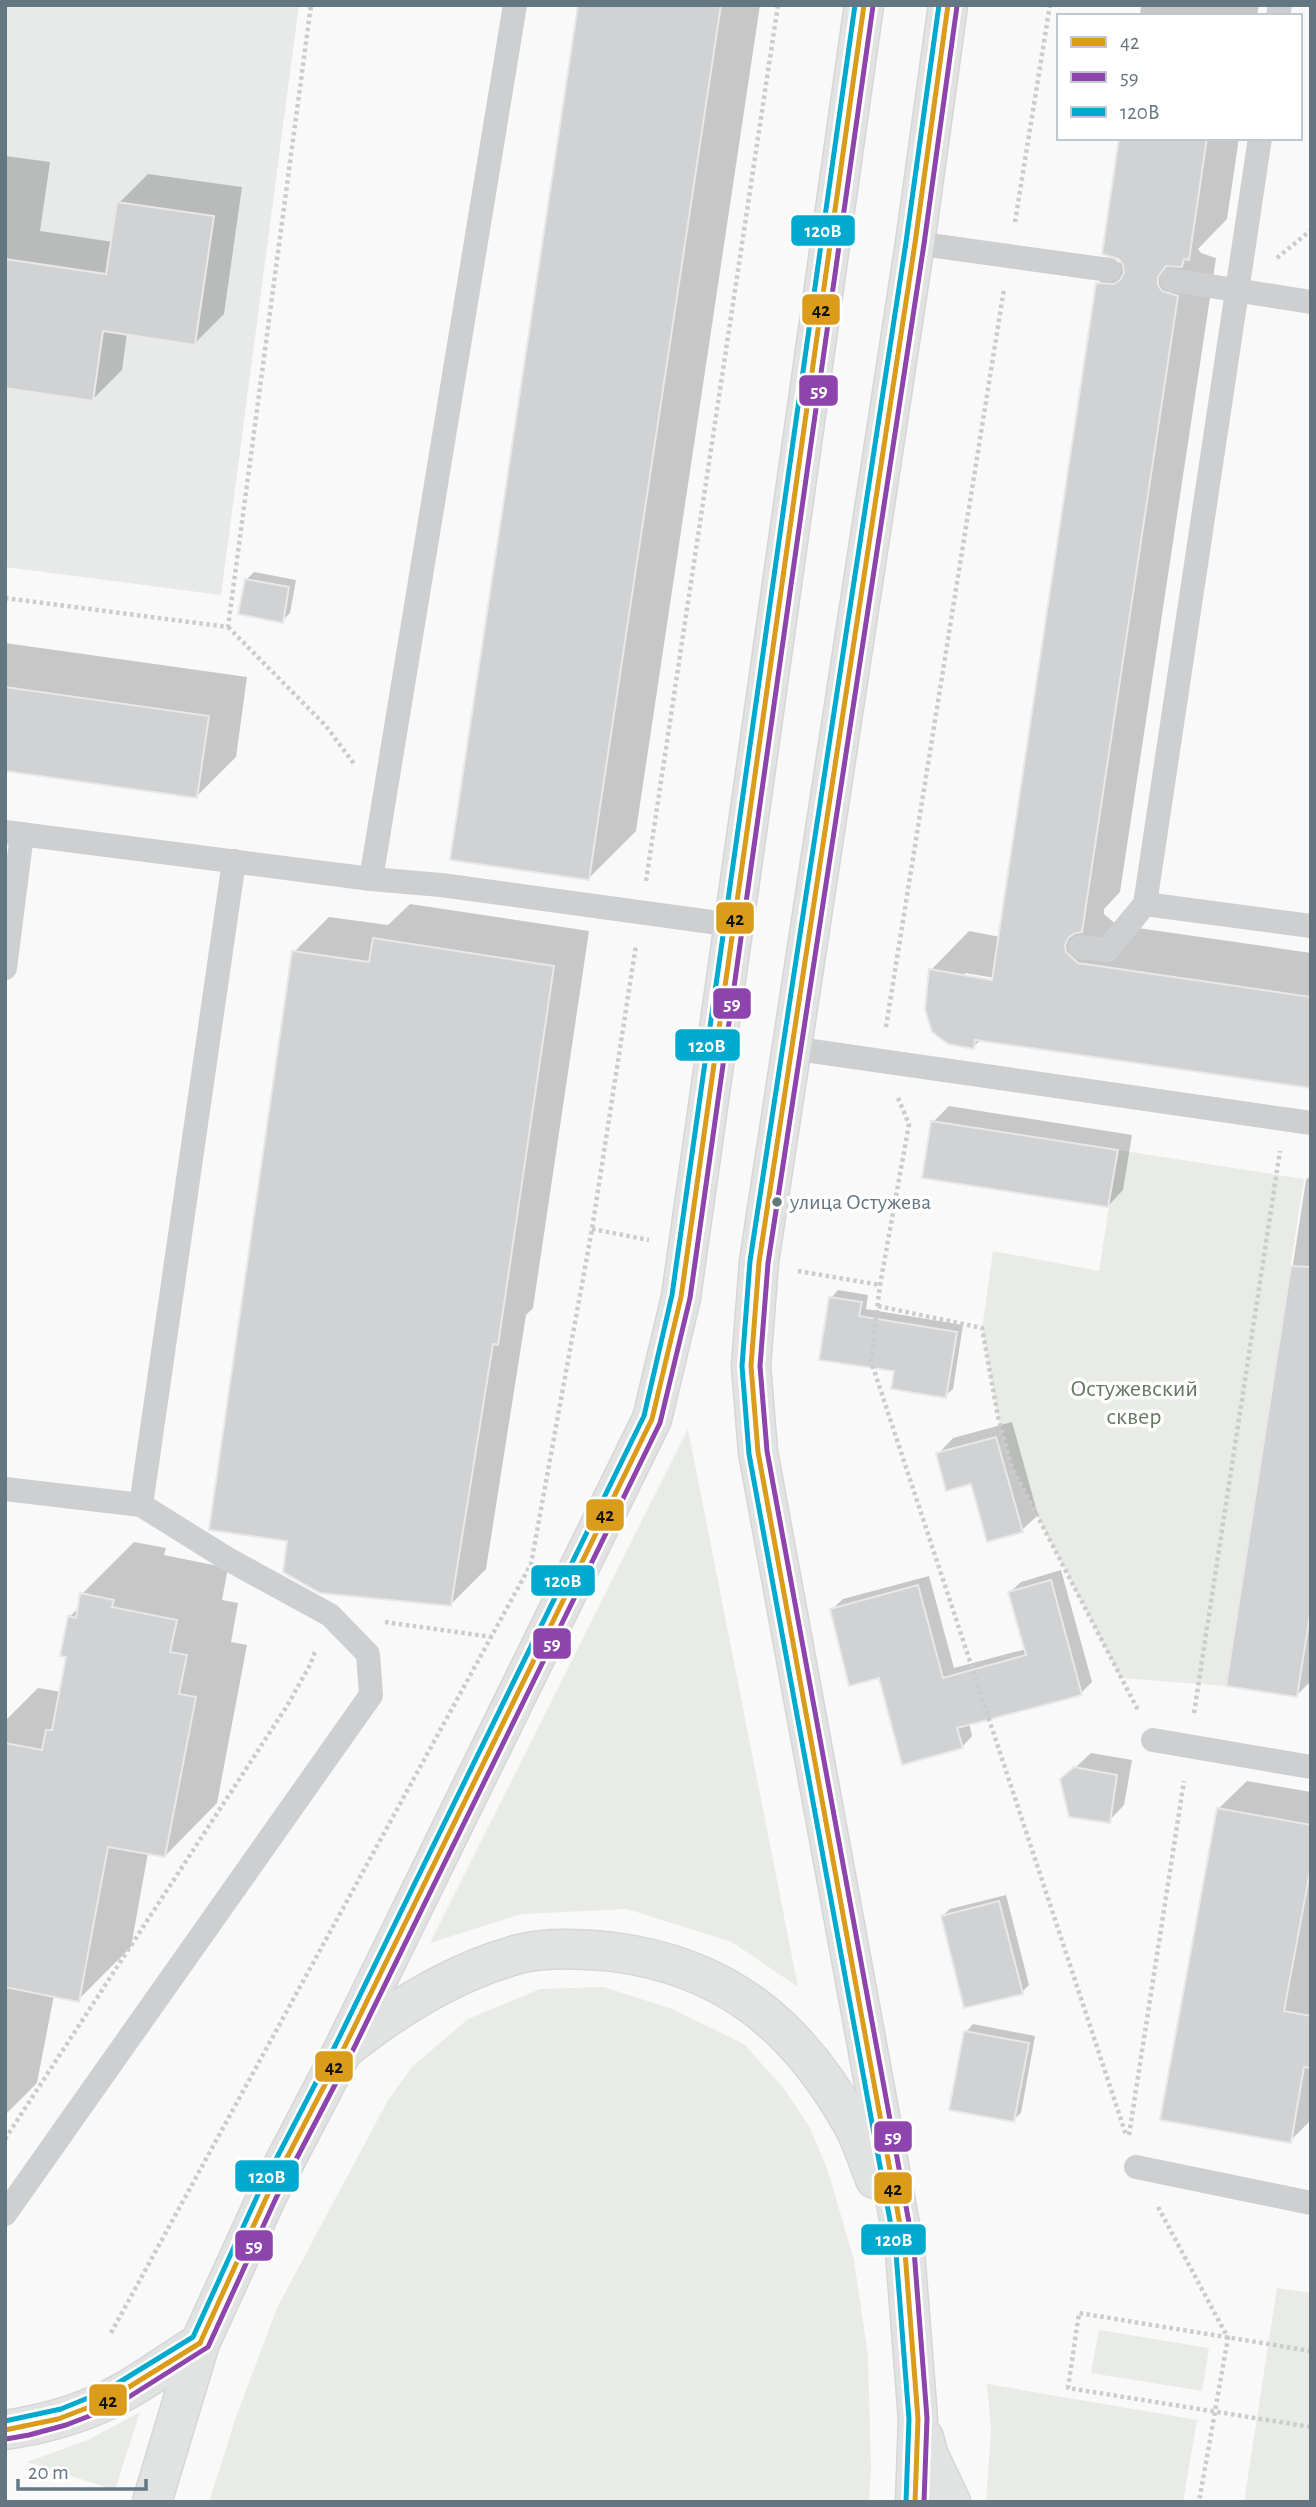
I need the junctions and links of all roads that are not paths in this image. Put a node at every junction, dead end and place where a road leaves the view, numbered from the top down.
1 (515, 5) edge
2 (864, 5) edge
3 (948, 5) edge
4 (1260, 140) edge
5 (915, 243) junction
6 (1109, 270) dead end
7 (1172, 280) dead end
8 (1237, 291) junction
9 (1311, 302) edge
10 (13, 833) edge
11 (234, 861) junction
12 (371, 878) junction
13 (1145, 904) junction
14 (733, 925) junction
15 (1311, 926) edge
16 (1080, 947) dead end
17 (5, 968) edge
18 (791, 1048) junction
19 (1311, 1123) edge
20 (5, 1489) edge
21 (141, 1505) junction
22 (1153, 1740) road end
23 (1311, 1767) edge
24 (344, 2050) junction
25 (1136, 2167) road end
26 (1311, 2203) edge
27 (5, 2214) edge
28 (905, 2252) junction
29 (200, 2343) junction
30 (918, 2419) junction
31 (5, 2430) edge
32 (152, 2502) edge
33 (915, 2502) edge
34 (951, 2502) edge

1 - 12 lane
2 - 14 main road
3 - 5 main road
4 - 8 lane
5 - 6 lane
5 - 18 main road
7 - 8 lane
8 - 9 lane
8 - 13 lane
10 - 11 lane
10 - 17 lane
11 - 12 lane
11 - 21 lane
12 - 14 lane
13 - 15 lane
13 - 16 lane
14 - 24 main road
18 - 19 lane
18 - 28 main road
20 - 21 lane
21 - 27 lane
22 - 23 lane
24 - 28 main road
24 - 29 main road
25 - 26 lane
28 - 30 main road
29 - 31 main road
29 - 32 main road
30 - 33 main road
30 - 34 main road

